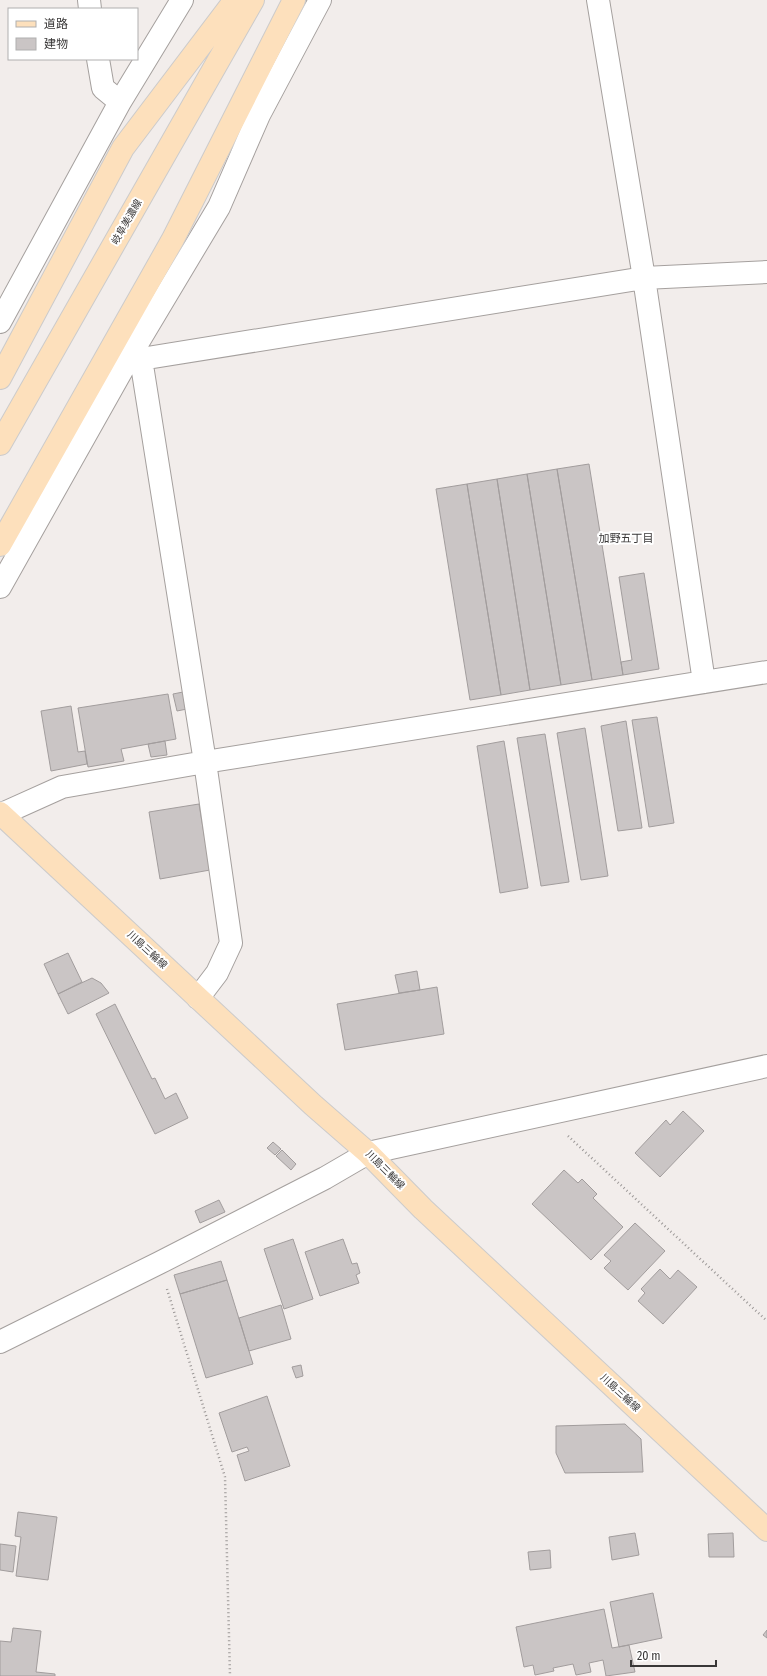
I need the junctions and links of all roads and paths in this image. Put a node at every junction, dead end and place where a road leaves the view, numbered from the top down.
1 (182, 0) edge
2 (235, 0) edge
3 (254, 0) edge
4 (294, 0) edge
5 (320, 0) edge
6 (598, 0) edge
7 (98, 60) edge
8 (120, 102) junction
9 (767, 272) edge
10 (644, 278) junction
11 (0, 322) edge
12 (136, 356) junction
13 (0, 378) edge
14 (0, 444) edge
15 (0, 545) edge
16 (0, 587) edge
17 (767, 672) edge
18 (704, 682) junction
19 (204, 762) junction
20 (1, 813) edge
21 (198, 998) junction
22 (767, 1066) edge
23 (545, 1115) junction
24 (368, 1153) junction
25 (159, 1263) junction
26 (767, 1321) edge
27 (0, 1342) edge
28 (767, 1530) edge
29 (230, 1676) edge

1 - 8 street
2 - 13 main road
3 - 14 main road, 岐阜美濃線
4 - 15 main road
5 - 12 street
6 - 10 street
7 - 8 street
8 - 11 street
9 - 10 street
10 - 12 street
10 - 18 street
12 - 16 street
12 - 19 street
17 - 18 street
18 - 19 street
19 - 20 street
19 - 21 street
20 - 21 main road, 川島三輪線
21 - 24 main road, 川島三輪線
22 - 23 street
23 - 24 street
23 - 26 path
24 - 25 street
24 - 28 main road, 川島三輪線
25 - 27 street
25 - 29 path

